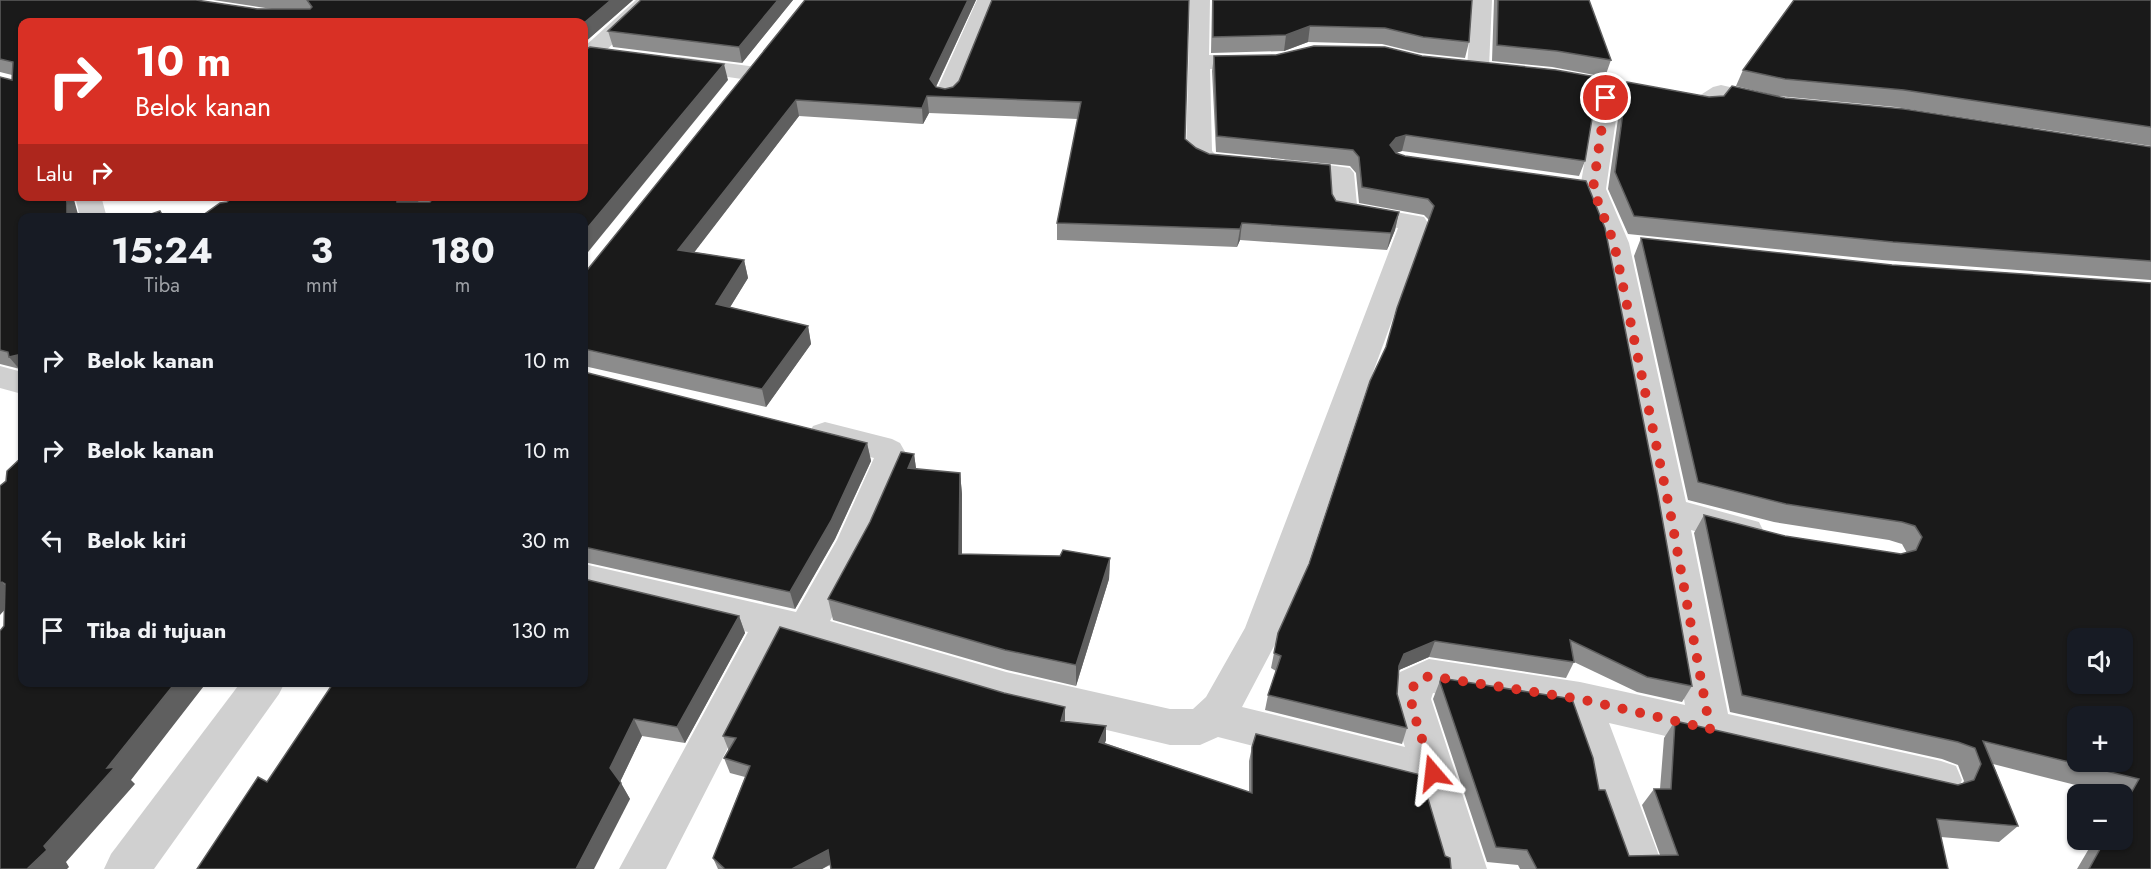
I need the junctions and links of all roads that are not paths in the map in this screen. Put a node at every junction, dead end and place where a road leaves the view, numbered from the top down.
1 (648, 0) edge
2 (987, 0) edge
3 (1200, 0) edge
4 (1482, 0) edge
5 (588, 52) edge
6 (588, 55) edge
7 (612, 56) edge
8 (1279, 60) edge
9 (658, 62) edge
10 (1198, 62) junction
11 (1476, 67) edge
12 (749, 73) edge
13 (1529, 73) edge
14 (945, 96) edge
15 (1606, 98) dead end
16 (1794, 107) edge
17 (0, 378) edge
18 (18, 382) edge
19 (800, 428) edge
20 (1670, 511) junction
21 (1774, 538) edge
22 (588, 579) edge
23 (790, 626) junction
24 (261, 687) edge
25 (1580, 699) junction
26 (1212, 718) junction
27 (1710, 729) junction
28 (1433, 773) junction
29 (1941, 780) edge
30 (127, 869) edge
31 (642, 869) edge
32 (1464, 869) edge
33 (1641, 869) edge

1 - 5 street
2 - 14 street
3 - 10 street
4 - 11 street
6 - 7 street
8 - 10 street
9 - 12 street
10 - 26 street
13 - 16 street
15 - 20 street
17 - 18 street
19 - 23 street
20 - 21 street
20 - 27 street
22 - 23 street
23 - 26 street
23 - 31 street
24 - 30 street
25 - 27 street
25 - 28 street
25 - 33 street
26 - 28 street
27 - 29 street
28 - 32 street

